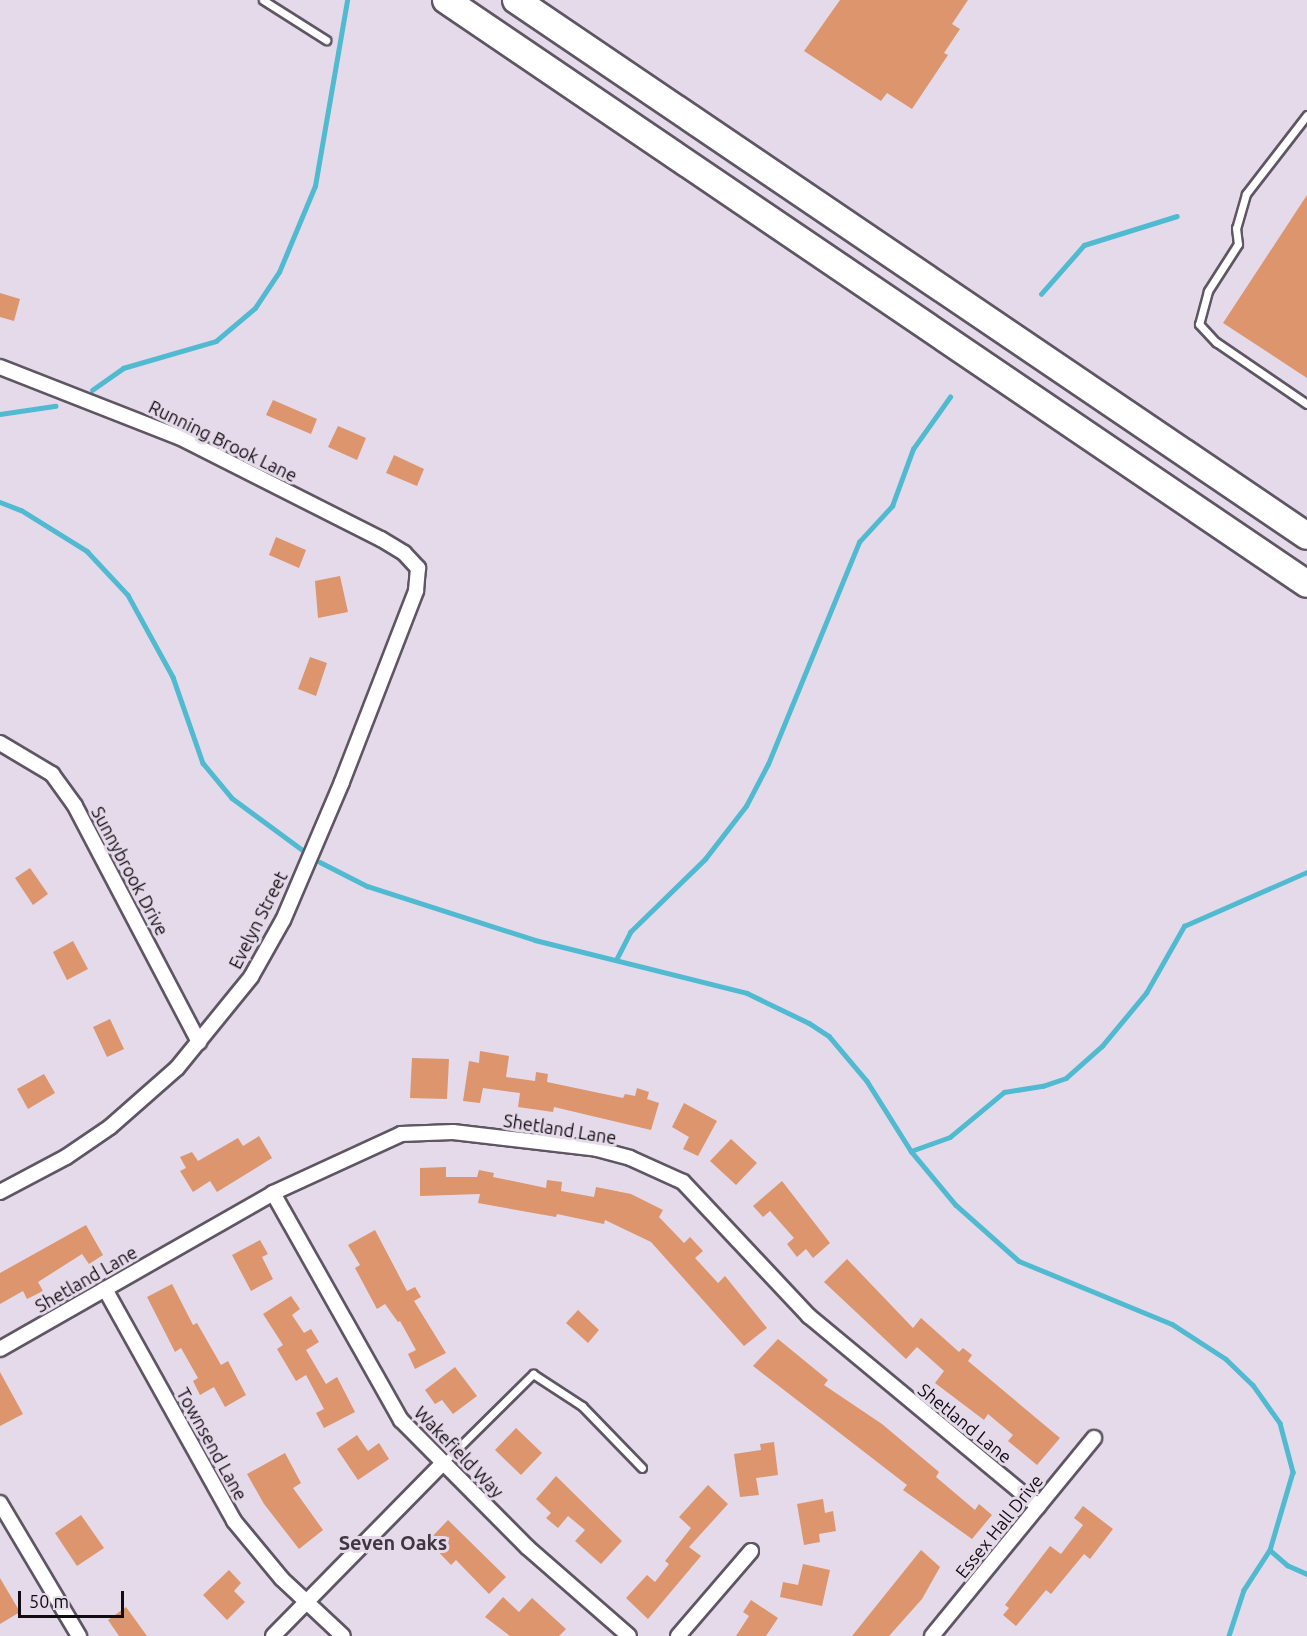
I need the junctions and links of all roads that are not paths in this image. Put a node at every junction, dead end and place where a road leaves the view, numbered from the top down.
1 (263, 0) edge
2 (446, 0) edge
3 (516, 0) edge
4 (326, 40) dead end
5 (1307, 115) edge
6 (0, 367) edge
7 (1307, 404) edge
8 (1307, 536) edge
9 (418, 568) joint
10 (1307, 584) edge
11 (0, 743) edge
12 (199, 1042) junction
13 (0, 1192) edge
14 (273, 1193) junction
15 (105, 1289) junction
16 (0, 1349) edge
17 (1094, 1438) dead end
18 (443, 1463) junction
19 (642, 1468) dead end
20 (0, 1503) edge
21 (1038, 1506) junction
22 (751, 1551) dead end
23 (306, 1603) junction
24 (79, 1636) edge
25 (273, 1636) edge
26 (343, 1636) edge
27 (629, 1636) edge
28 (678, 1636) edge
29 (932, 1636) edge

1 - 4 lane
2 - 10 highway
3 - 8 highway
5 - 7 lane
6 - 9 street, Running Brook Lane
9 - 12 street, Evelyn Street
11 - 12 street, Sunnybrook Drive
12 - 13 street, Evelyn Street
14 - 15 street, Shetland Lane
14 - 18 street, Wakefield Way
14 - 21 street, Shetland Lane
15 - 16 street, Shetland Lane
15 - 23 street, Townsend Lane
17 - 21 street, Essex Hall Drive
18 - 19 lane
18 - 23 street
18 - 27 street, Wakefield Way
20 - 24 street
21 - 29 street, Essex Hall Drive
22 - 28 street
23 - 25 street
23 - 26 street, Townsend Lane

